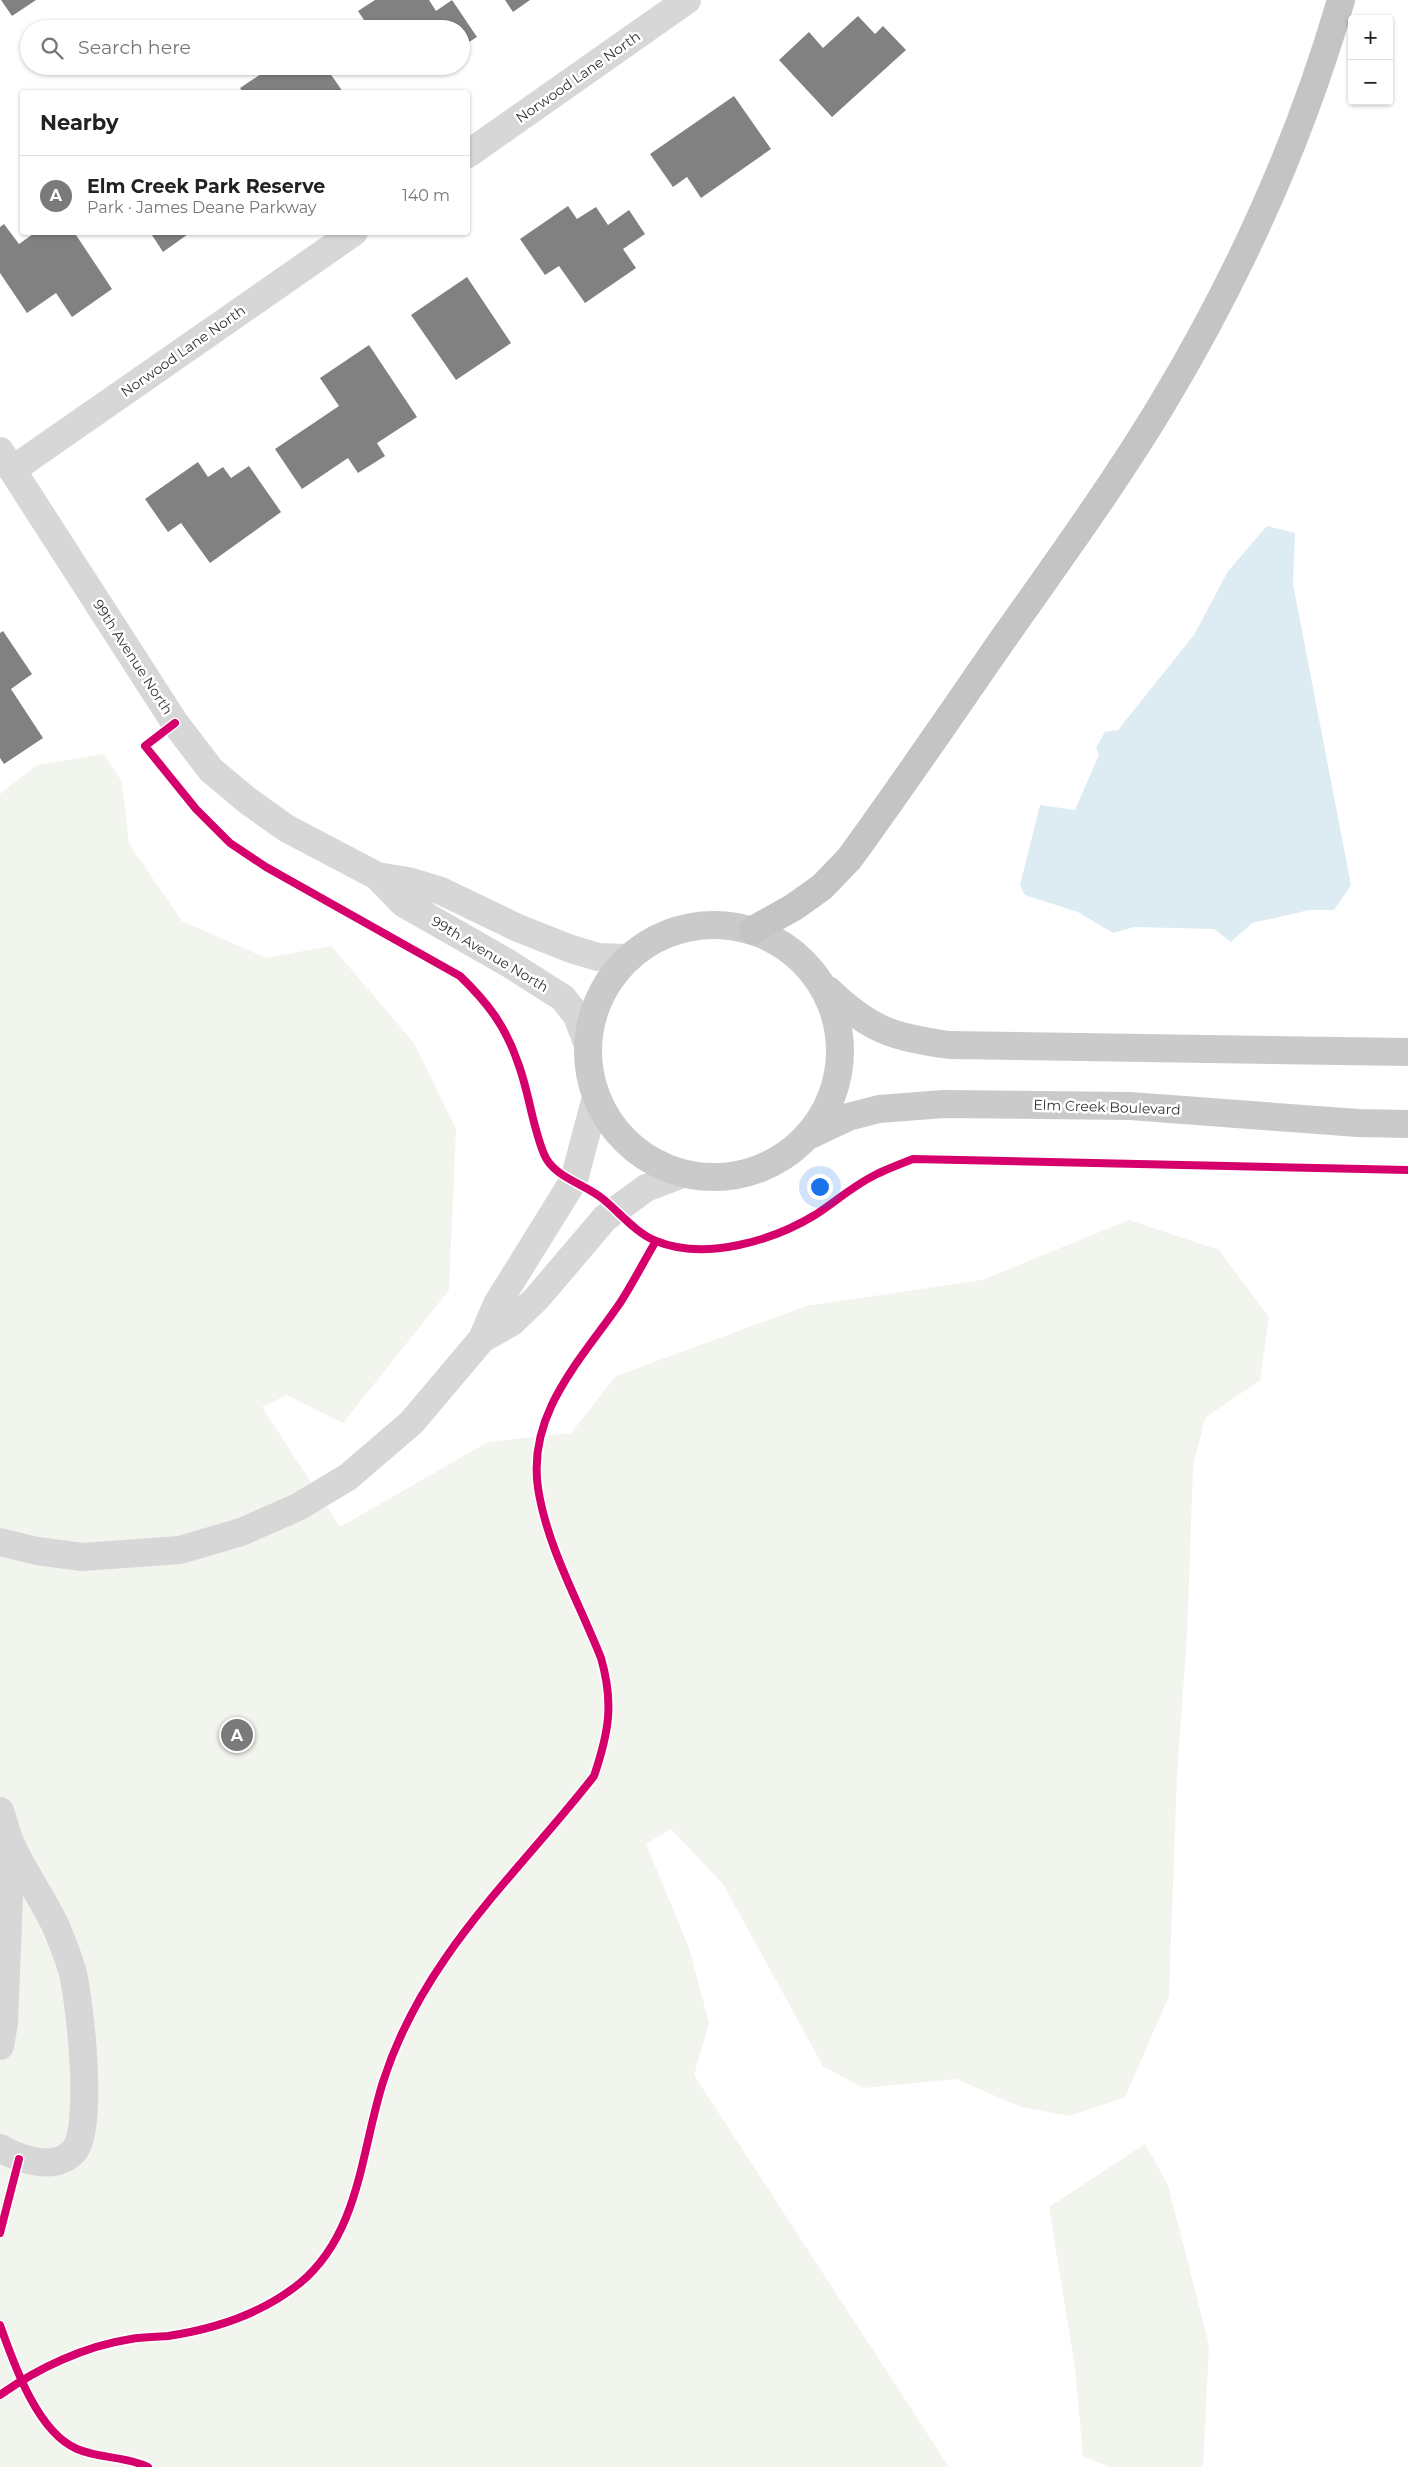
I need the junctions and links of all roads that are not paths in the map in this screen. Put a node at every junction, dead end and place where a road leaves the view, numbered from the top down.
1 (687, 0) edge
2 (1341, 0) edge
3 (470, 153) edge
4 (349, 235) edge
5 (6, 461) edge
6 (377, 876) junction
7 (753, 930) junction
8 (629, 958) junction
9 (822, 985) junction
10 (588, 1045) junction
11 (1408, 1052) edge
12 (596, 1097) junction
13 (1408, 1124) edge
14 (810, 1134) junction
15 (683, 1174) junction
16 (482, 1339) junction
17 (0, 1542) edge
18 (0, 1811) edge
19 (11, 1844) junction
20 (0, 2046) edge
21 (0, 2148) edge

1 - 3 street, Norwood Lane North
2 - 7 highway
4 - 5 street, Norwood Lane North
5 - 6 street, 99th Avenue North
6 - 8 street, 99th Avenue North
6 - 10 street, 99th Avenue North
7 - 8 main road
7 - 9 main road
8 - 10 main road
9 - 11 main road
9 - 14 main road
10 - 12 main road
12 - 15 main road
12 - 16 street
13 - 14 main road, Elm Creek Boulevard
14 - 15 main road
15 - 16 street
16 - 17 street
18 - 19 street
19 - 20 street
19 - 21 street

